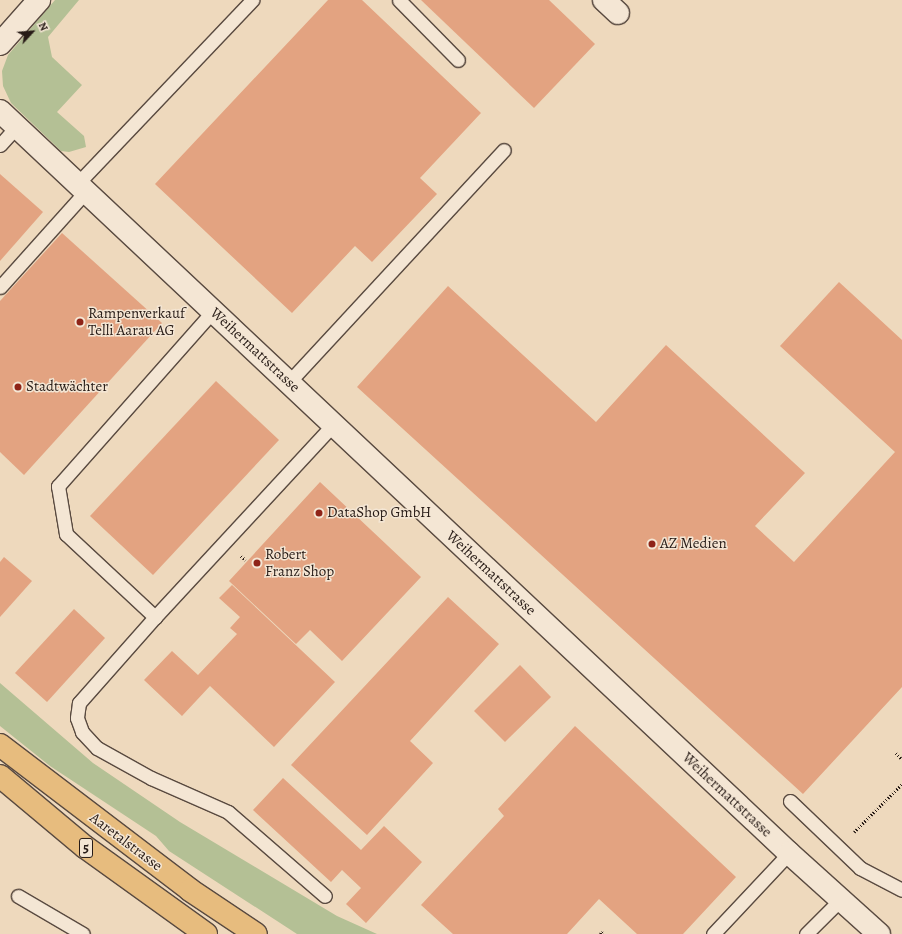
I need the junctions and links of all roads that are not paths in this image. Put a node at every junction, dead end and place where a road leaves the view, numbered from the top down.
1 (252, 0) edge
2 (399, 0) edge
3 (35, 1) edge
4 (0, 44) edge
5 (458, 60) dead end
6 (0, 111) edge
7 (17, 126) junction
8 (0, 145) edge
9 (504, 150) dead end
10 (82, 187) junction
11 (0, 287) edge
12 (213, 311) junction
13 (289, 382) junction
14 (333, 425) junction
15 (155, 617) junction
16 (0, 745) edge
17 (0, 776) edge
18 (790, 801) dead end
19 (788, 853) junction
20 (902, 890) edge
21 (18, 896) dead end
22 (325, 896) dead end
23 (840, 900) junction
24 (83, 934) edge
25 (206, 934) edge
26 (256, 934) edge
27 (713, 934) edge
28 (806, 934) edge
29 (879, 934) edge

1 - 10 lane
2 - 5 lane
3 - 4 street
6 - 7 street, Weihermattstrasse
7 - 8 lane
7 - 10 street, Weihermattstrasse
9 - 13 lane
10 - 11 lane
10 - 12 street, Weihermattstrasse
12 - 13 street, Weihermattstrasse
12 - 15 lane
13 - 14 street, Weihermattstrasse
14 - 15 lane
14 - 19 street, Weihermattstrasse
15 - 22 lane
16 - 26 main road, Aaretalstrasse / 5
17 - 25 main road, Aaretalstrasse / 5
18 - 20 lane
19 - 23 street, Weihermattstrasse
19 - 27 lane
21 - 24 lane
23 - 28 lane
23 - 29 street, Weihermattstrasse

